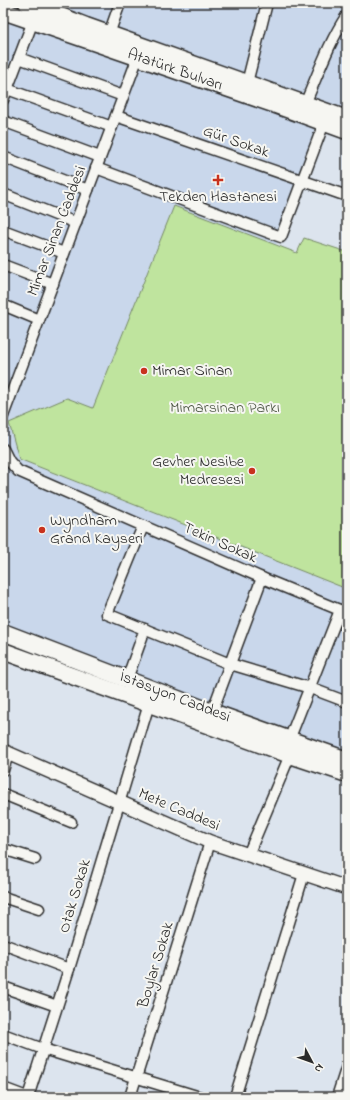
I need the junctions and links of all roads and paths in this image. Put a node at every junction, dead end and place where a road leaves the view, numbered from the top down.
1 (27, 3) edge
2 (120, 3) edge
3 (267, 3) edge
4 (3, 11) edge
5 (347, 15) edge
6 (33, 21) junction
7 (109, 34) junction
8 (138, 57) junction
9 (19, 58) junction
10 (247, 83) junction
11 (7, 89) junction
12 (123, 96) junction
13 (3, 100) edge
14 (305, 104) junction
15 (116, 116) junction
16 (347, 119) edge
17 (3, 121) edge
18 (324, 123) junction
19 (112, 127) junction
20 (347, 131) edge
21 (3, 157) edge
22 (100, 157) junction
23 (96, 168) junction
24 (302, 180) junction
25 (88, 190) junction
26 (3, 194) edge
27 (347, 196) edge
28 (76, 223) junction
29 (3, 230) edge
30 (64, 254) junction
31 (3, 265) edge
32 (53, 284) junction
33 (3, 305) edge
34 (39, 320) junction
35 (3, 416) edge
36 (3, 449) edge
37 (143, 526) junction
38 (262, 578) junction
39 (344, 611) edge
40 (145, 629) junction
41 (3, 632) edge
42 (3, 651) edge
43 (230, 664) junction
44 (127, 679) junction
45 (310, 688) junction
46 (347, 702) edge
47 (149, 704) junction
48 (212, 712) junction
49 (289, 747) junction
50 (6, 753) edge
51 (347, 760) edge
52 (3, 770) edge
53 (347, 774) edge
54 (3, 794) edge
55 (119, 803) junction
56 (71, 822) dead end
57 (210, 842) junction
58 (3, 849) edge
59 (248, 855) junction
60 (35, 859) dead end
61 (304, 874) junction
62 (347, 888) edge
63 (3, 897) edge
64 (39, 909) dead end
65 (3, 944) edge
66 (69, 969) junction
67 (3, 988) edge
68 (57, 1006) junction
69 (3, 1034) edge
70 (44, 1049) junction
71 (347, 1066) edge
72 (136, 1078) junction
73 (3, 1088) edge
74 (28, 1097) edge
75 (130, 1097) edge
76 (200, 1097) edge
77 (235, 1097) edge
78 (337, 1097) edge

1 - 7 main road, Atatürk Bulvarı
2 - 7 street
3 - 10 street
4 - 6 main road, Atatürk Bulvarı
5 - 14 street
6 - 8 main road, Atatürk Bulvarı
6 - 9 street
7 - 10 main road, Atatürk Bulvarı
8 - 12 street, Mimar Sinan Caddesi
8 - 18 main road, Atatürk Bulvarı
9 - 11 street
9 - 12 street
10 - 14 main road, Atatürk Bulvarı
11 - 13 street
11 - 19 street
12 - 15 street, Mimar Sinan Caddesi
14 - 16 main road, Atatürk Bulvarı
15 - 19 street, Mimar Sinan Caddesi
15 - 24 street, Gür Sokak
17 - 22 street
18 - 20 main road, Atatürk Bulvarı
18 - 24 street
19 - 22 street, Mimar Sinan Caddesi
21 - 25 street
22 - 23 street, Mimar Sinan Caddesi
23 - 24 street
23 - 25 street, Mimar Sinan Caddesi
24 - 27 street, Gür Sokak
25 - 28 street, Mimar Sinan Caddesi
26 - 28 street
28 - 30 street, Mimar Sinan Caddesi
29 - 30 street
30 - 32 street, Mimar Sinan Caddesi
31 - 32 street
32 - 34 street, Mimar Sinan Caddesi
33 - 34 street
34 - 35 street, Mimar Sinan Caddesi
36 - 37 street, Tekin Sokak
37 - 38 street, Tekin Sokak
37 - 40 street
38 - 39 street, Tekin Sokak
38 - 43 street
39 - 45 street
40 - 43 street
40 - 44 street
41 - 44 main road, İstasyon Caddesi
42 - 47 main road, İstasyon Caddesi
43 - 45 street
43 - 48 street
44 - 48 main road, İstasyon Caddesi
45 - 46 street
45 - 49 street
47 - 49 main road, İstasyon Caddesi
47 - 55 street, Otak Sokak
48 - 49 main road, İstasyon Caddesi
49 - 51 main road, İstasyon Caddesi
49 - 53 main road, İstasyon Caddesi
49 - 59 street
50 - 52 street
50 - 55 street, Mete Caddesi
54 - 56 street
55 - 57 street, Mete Caddesi
55 - 66 street, Otak Sokak
57 - 59 street, Mete Caddesi
57 - 72 street, Boylar Sokak
58 - 60 street
59 - 61 street, Mete Caddesi
61 - 62 street, Mete Caddesi
61 - 77 street
63 - 64 street
65 - 66 street
66 - 68 street, Otak Sokak
67 - 68 street
68 - 70 street, Otak Sokak
69 - 70 street
70 - 72 street
70 - 74 street, Otak Sokak
71 - 78 street
72 - 75 street, Boylar Sokak
72 - 76 street
73 - 74 street

